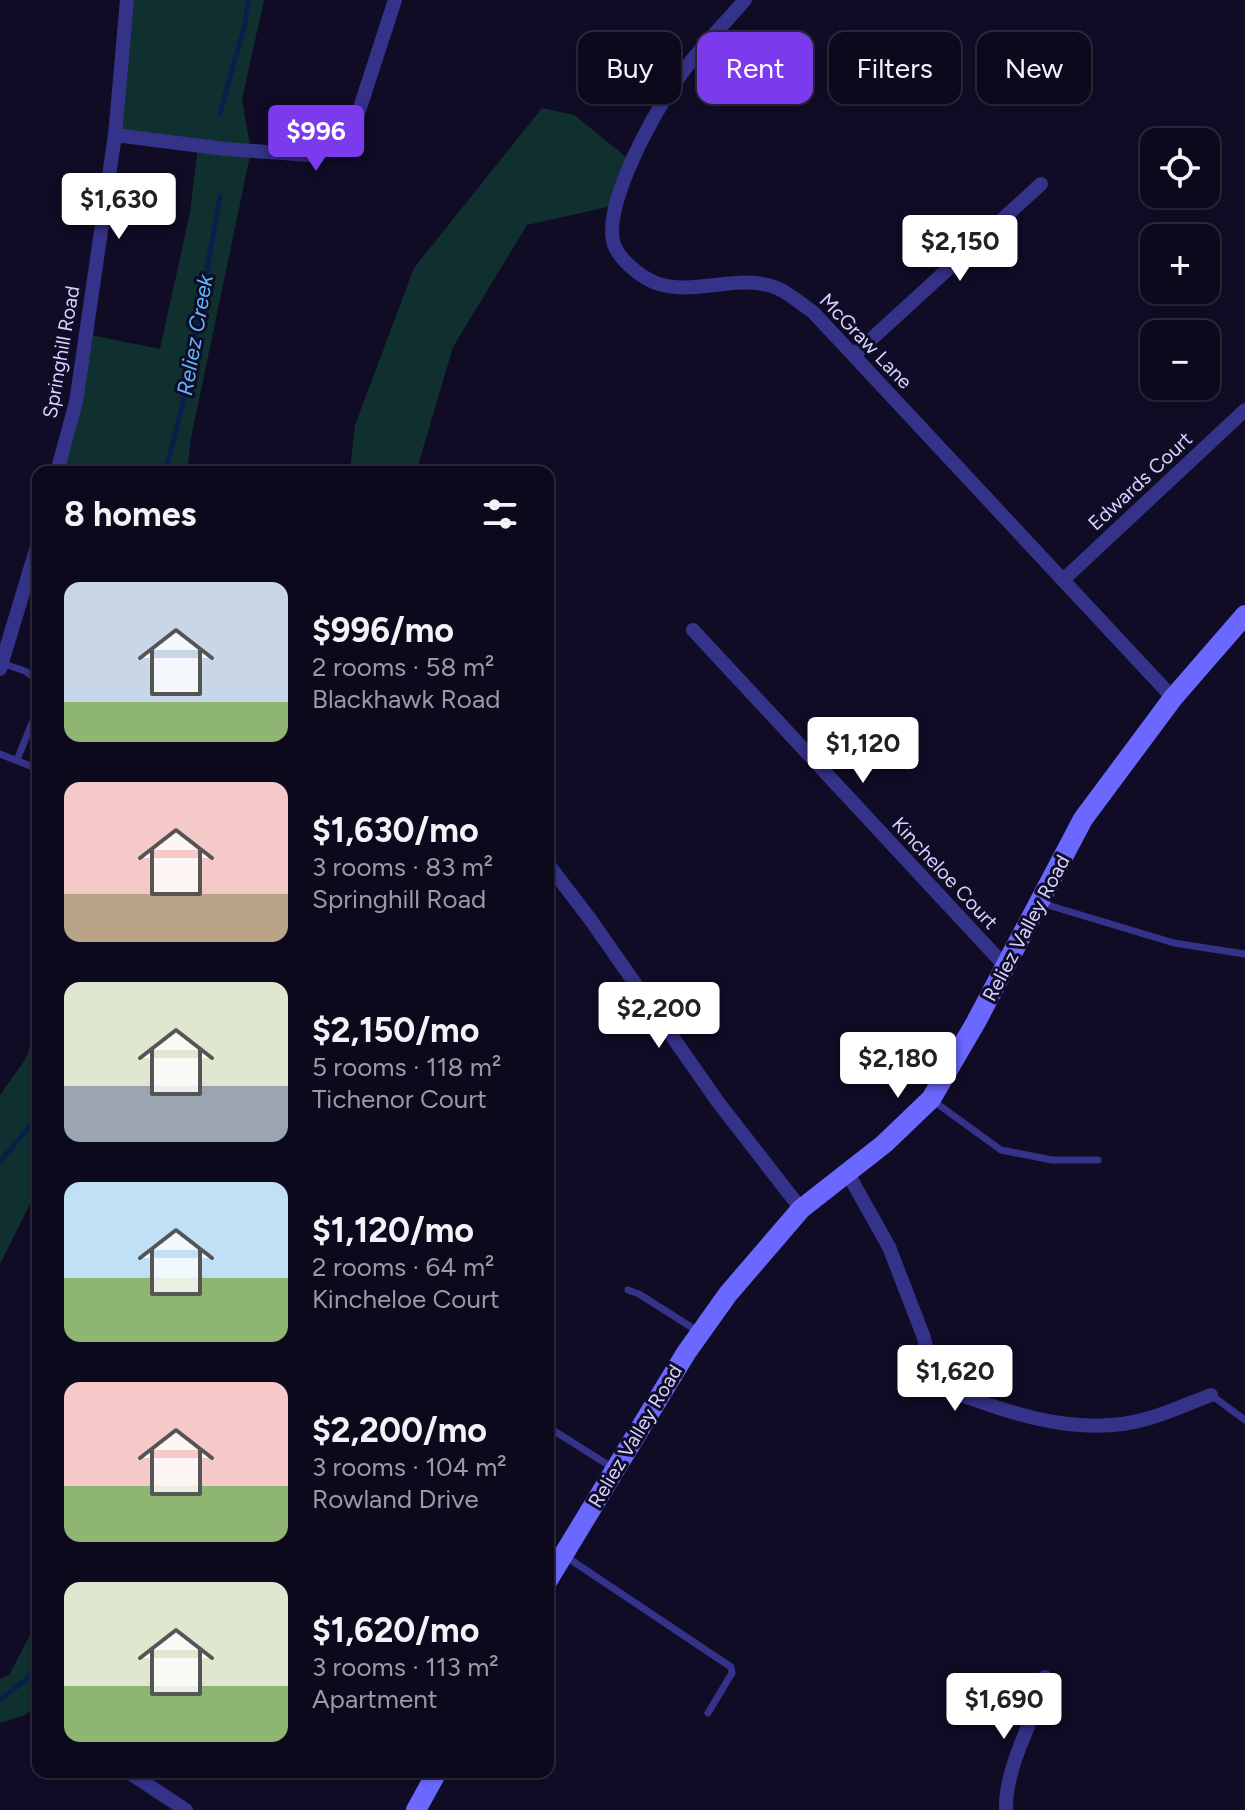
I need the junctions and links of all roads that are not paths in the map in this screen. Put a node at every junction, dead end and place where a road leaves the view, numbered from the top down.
1 (127, 0) edge
2 (395, 0) edge
3 (745, 0) edge
4 (115, 135) junction
5 (1041, 184) dead end
6 (854, 355) junction
7 (1245, 410) edge
8 (59, 466) edge
9 (32, 562) edge
10 (1063, 580) junction
11 (1245, 615) edge
12 (693, 630) dead end
13 (0, 664) edge
14 (32, 676) edge
15 (1173, 698) junction
16 (32, 723) edge
17 (0, 754) edge
18 (17, 760) junction
19 (32, 766) edge
20 (554, 872) edge
21 (1039, 902) junction
22 (1245, 954) edge
23 (1005, 966) junction
24 (931, 1099) junction
25 (1098, 1160) dead end
26 (847, 1172) junction
27 (801, 1209) junction
28 (628, 1290) dead end
29 (701, 1333) junction
30 (1211, 1395) joint
31 (1245, 1420) edge
32 (554, 1431) edge
33 (615, 1469) junction
34 (563, 1554) junction
35 (554, 1570) edge
36 (1045, 1677) dead end
37 (708, 1713) dead end
38 (137, 1778) edge
39 (434, 1778) edge
40 (186, 1810) edge
41 (416, 1810) edge
42 (1006, 1810) edge

1 - 4 street, Springhill Road
2 - 4 street
3 - 6 street, McGraw Lane
4 - 8 street, Springhill Road
5 - 6 street
6 - 10 street, McGraw Lane
7 - 10 street, Edwards Court
9 - 13 street
10 - 15 street, McGraw Lane
11 - 15 main road, Reliez Valley Road
12 - 23 street, Kincheloe Court
13 - 14 lane
15 - 21 main road, Reliez Valley Road
16 - 18 lane
17 - 18 lane
18 - 19 lane
20 - 27 street
21 - 22 lane
21 - 23 main road, Reliez Valley Road
23 - 24 main road, Reliez Valley Road
24 - 25 lane
24 - 26 main road, Reliez Valley Road
26 - 27 main road, Reliez Valley Road
26 - 30 street
27 - 29 main road, Reliez Valley Road
28 - 29 lane
29 - 33 main road, Reliez Valley Road
30 - 31 lane
32 - 33 lane
33 - 34 main road, Reliez Valley Road
34 - 35 main road, Reliez Valley Road
34 - 37 lane
36 - 42 street
38 - 40 street
39 - 41 main road

